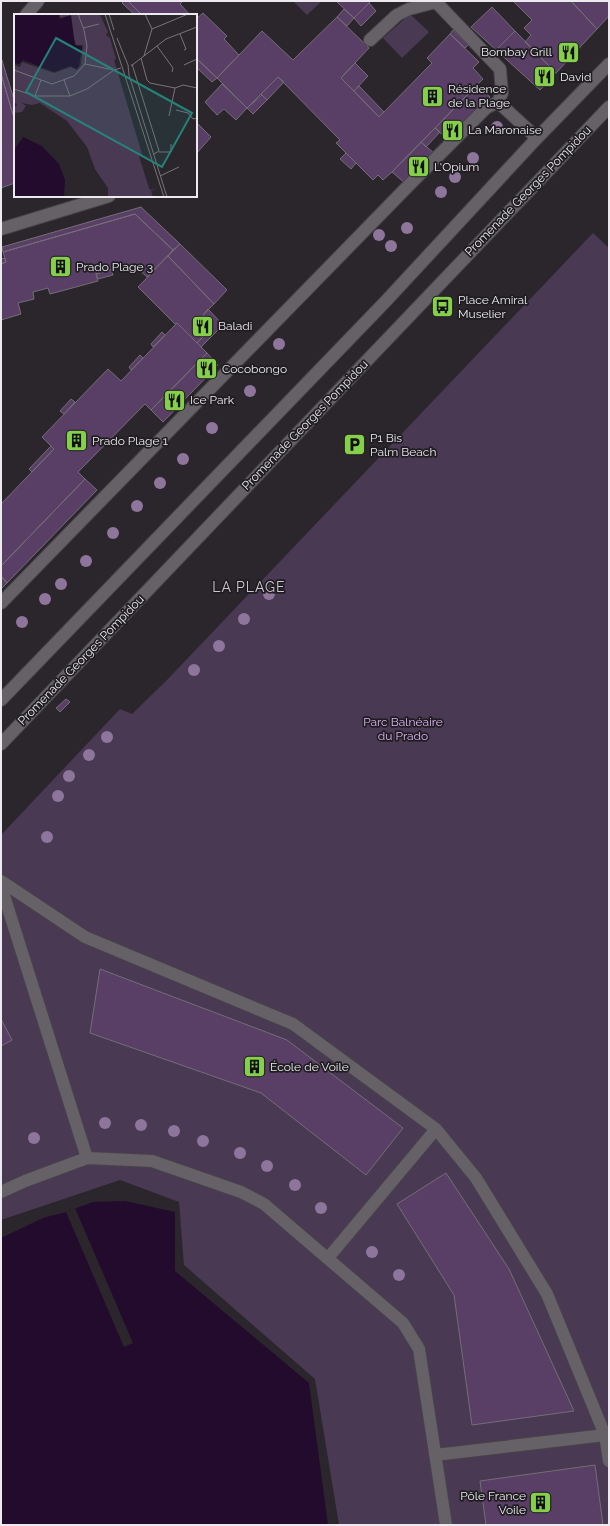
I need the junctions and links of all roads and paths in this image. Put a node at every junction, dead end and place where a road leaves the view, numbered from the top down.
1 (38, 1) edge
2 (436, 2) edge
3 (27, 14) edge
4 (370, 40) dead end
5 (609, 64) edge
6 (498, 102) junction
7 (609, 107) edge
8 (538, 138) junction
9 (106, 197) edge
10 (1, 229) edge
11 (1, 603) edge
12 (1, 700) edge
13 (1, 744) edge
14 (1, 881) edge
15 (1, 886) edge
16 (436, 1129) junction
17 (87, 1158) junction
18 (1, 1192) edge
19 (328, 1258) junction
20 (605, 1434) junction
21 (435, 1455) junction
22 (609, 1462) edge
23 (446, 1525) edge

1 - 3 main road
2 - 4 main road
2 - 6 main road
5 - 8 main road
6 - 8 main road
6 - 11 main road
7 - 13 main road, Promenade Georges Pompidou
8 - 12 main road
9 - 10 main road
14 - 16 main road
15 - 17 main road
16 - 19 main road
16 - 20 main road
17 - 18 main road
17 - 19 main road
19 - 21 main road
20 - 21 main road
20 - 22 main road
21 - 23 main road

